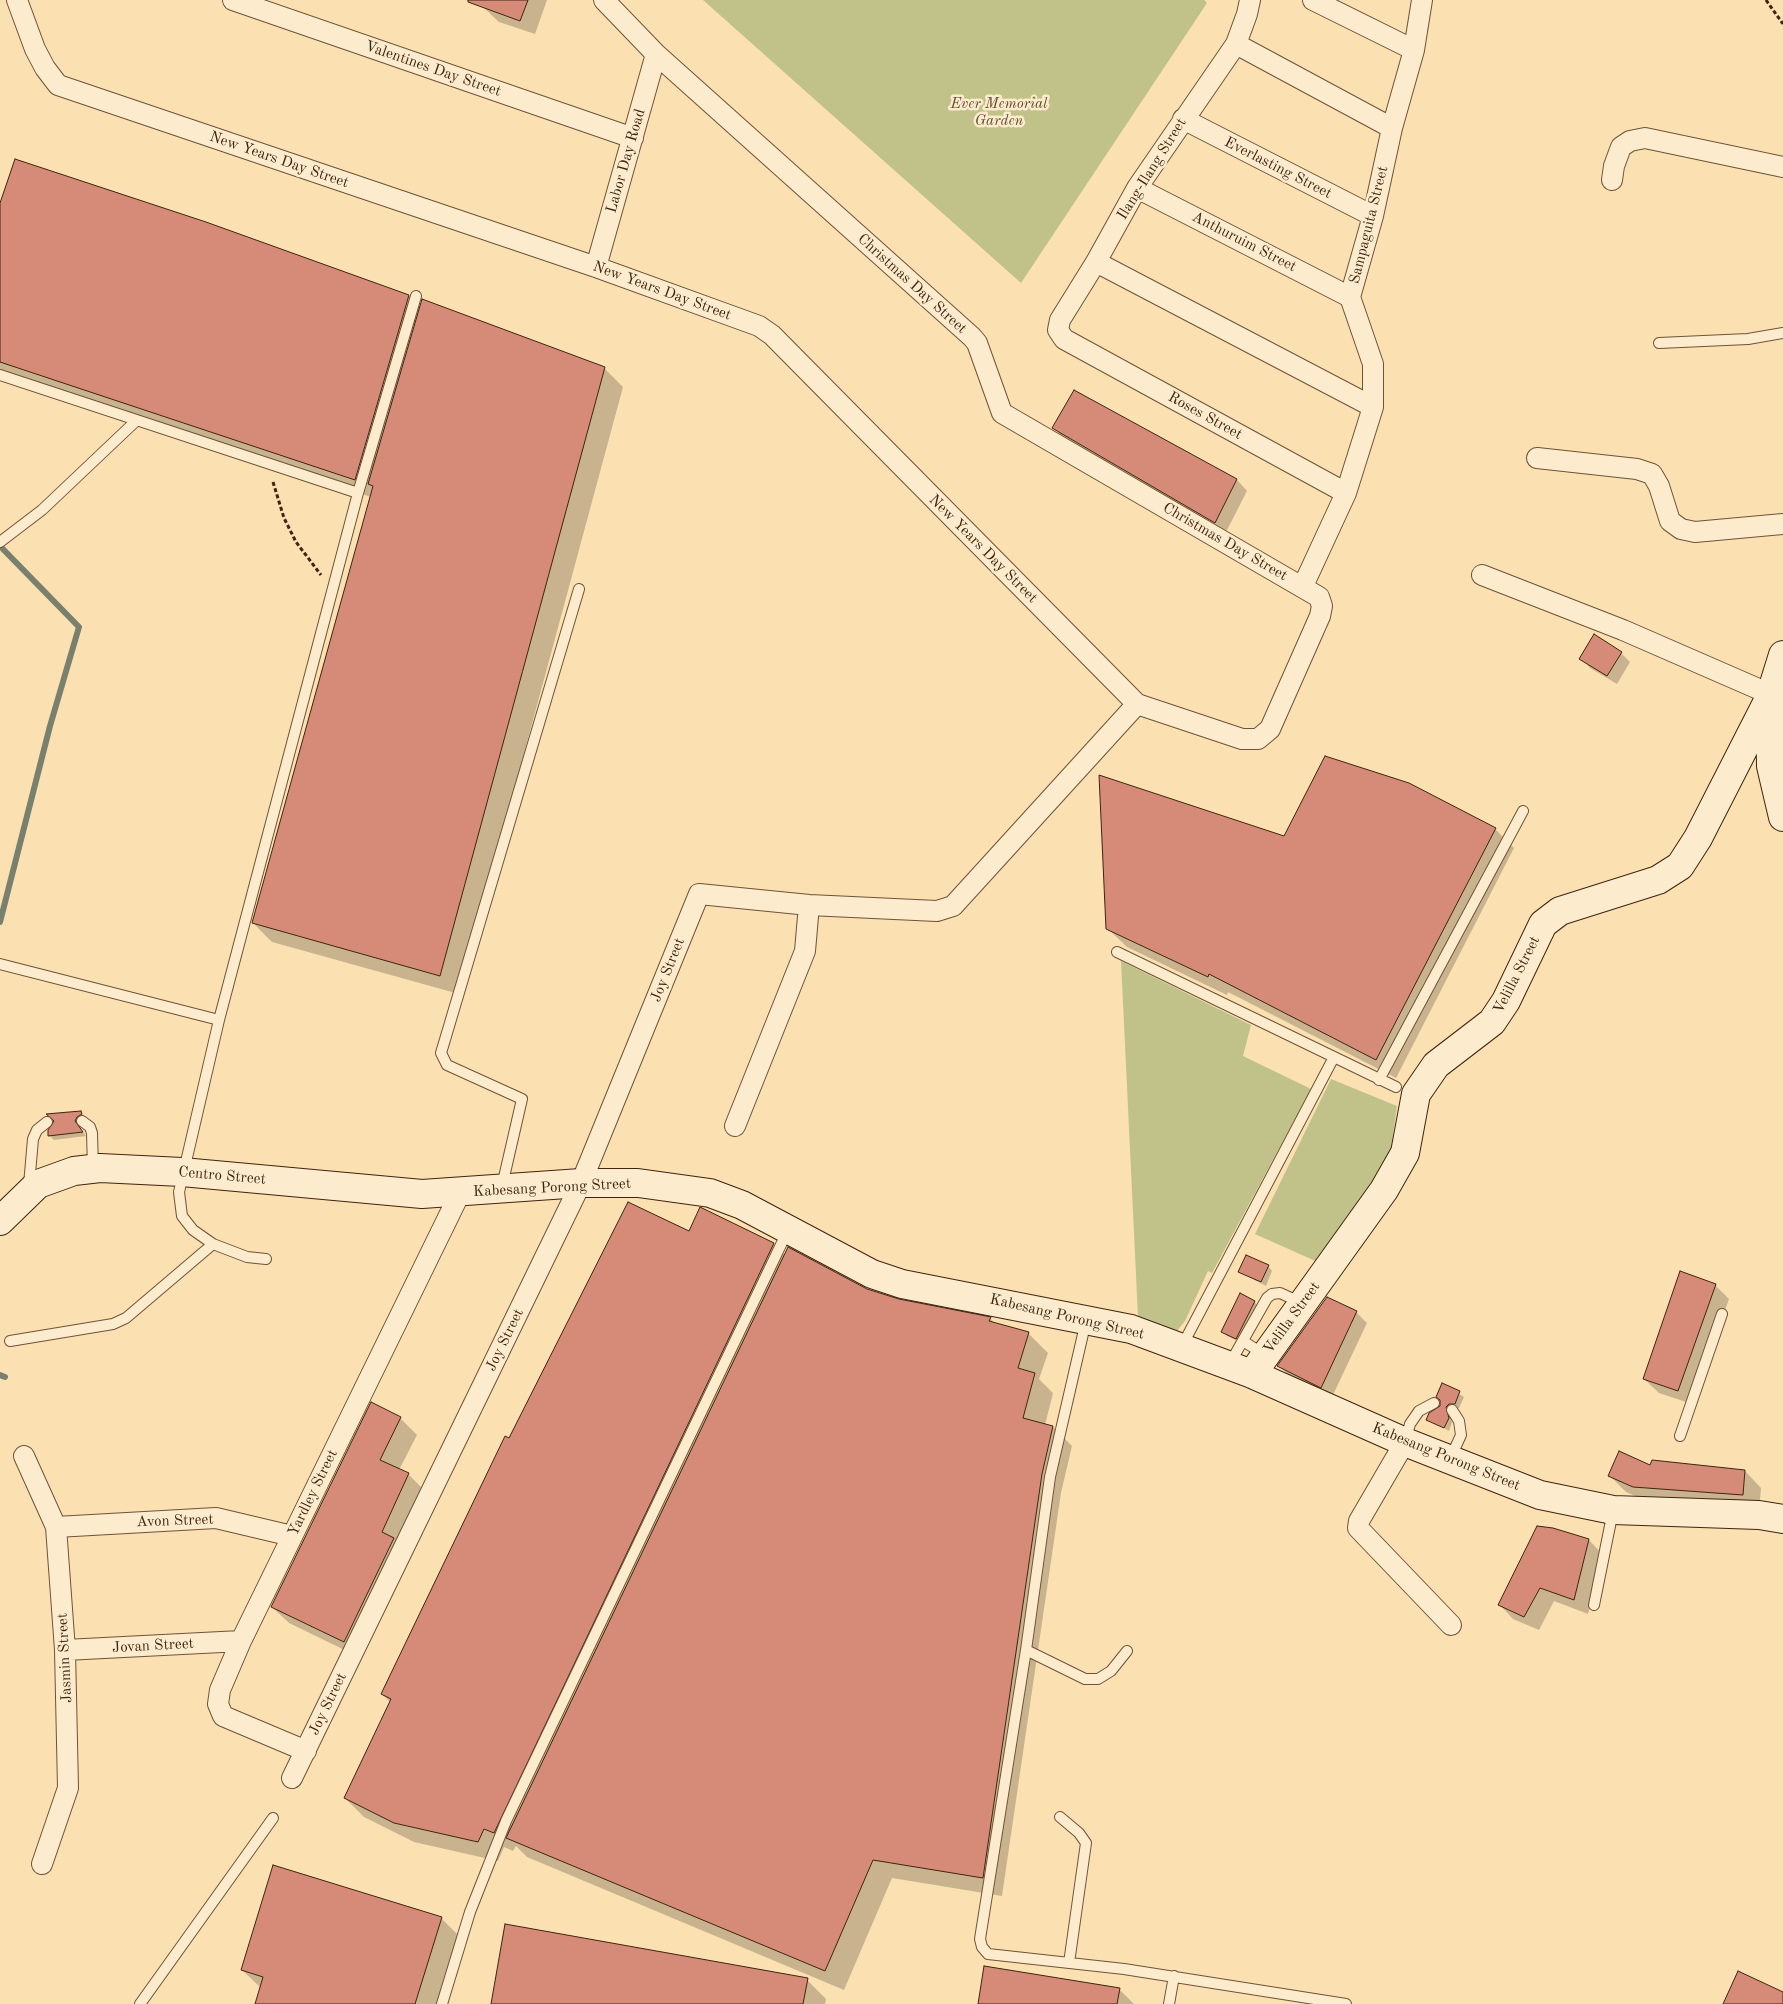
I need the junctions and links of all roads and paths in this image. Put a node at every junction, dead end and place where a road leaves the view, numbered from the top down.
1 (17, 0) edge
2 (233, 0) edge
3 (604, 0) edge
4 (1250, 0) edge
5 (1313, 0) edge
6 (1422, 0) edge
7 (1766, 0) edge
8 (1783, 24) edge
9 (1236, 44) junction
10 (1414, 50) junction
11 (656, 54) junction
12 (1183, 120) junction
13 (1392, 128) junction
14 (633, 138) junction
15 (1783, 168) edge
16 (1612, 180) dead end
17 (1137, 188) junction
18 (1373, 216) junction
19 (1096, 262) junction
20 (596, 267) junction
21 (416, 296) dead end
22 (1350, 297) junction
23 (1783, 333) edge
24 (1064, 339) joint
25 (1659, 343) dead end
26 (0, 374) edge
27 (1373, 407) junction
28 (137, 420) junction
29 (1537, 458) dead end
30 (267, 463) junction
31 (358, 493) junction
32 (1346, 493) junction
33 (1783, 524) edge
34 (0, 542) edge
35 (1482, 575) dead end
36 (1303, 586) junction
37 (332, 589) junction
38 (579, 589) dead end
39 (1783, 656) edge
40 (1770, 695) junction
41 (1137, 704) junction
42 (1523, 811) dead end
43 (1783, 817) edge
44 (809, 905) junction
45 (1117, 952) dead end
46 (5, 965) edge
47 (219, 1020) junction
48 (1334, 1058) junction
49 (1379, 1080) junction
50 (1396, 1087) dead end
51 (82, 1121) dead end
52 (47, 1122) dead end
53 (735, 1126) dead end
54 (94, 1168) junction
55 (182, 1172) junction
56 (581, 1183) junction
57 (501, 1190) junction
58 (460, 1192) junction
59 (28, 1194) junction
60 (0, 1221) edge
61 (788, 1230) junction
62 (213, 1244) junction
63 (266, 1259) dead end
64 (1303, 1304) junction
65 (1722, 1314) dead end
66 (1086, 1319) junction
67 (10, 1341) dead end
68 (1242, 1342) junction
69 (1182, 1346) junction
70 (1249, 1365) junction
71 (1434, 1403) dead end
72 (1452, 1410) dead end
73 (1680, 1436) dead end
74 (1405, 1442) junction
75 (24, 1456) dead end
76 (1450, 1460) junction
77 (1614, 1510) junction
78 (1783, 1518) edge
79 (56, 1527) junction
80 (292, 1536) junction
81 (1594, 1605) dead end
82 (1451, 1625) dead end
83 (241, 1641) junction
84 (65, 1650) junction
85 (1026, 1650) junction
86 (1127, 1651) dead end
87 (306, 1751) junction
88 (292, 1778) dead end
89 (1060, 1817) dead end
90 (273, 1818) dead end
91 (42, 1864) dead end
92 (1068, 1964) junction
93 (1174, 1976) junction
94 (140, 2004) edge
95 (442, 2004) edge
96 (1169, 2004) edge
97 (1346, 2004) edge

1 - 20 street, New Years Day Street
2 - 14 street, Valentines Day Street
3 - 11 street, Christmas Day Street
4 - 9 street, Ilang-Ilang Street
5 - 10 street
6 - 10 street, Sampaguita Street
7 - 8 path
9 - 12 street, Ilang-Ilang Street
9 - 13 street
10 - 13 street, Sampaguita Street
11 - 14 street, Labor Day Road
11 - 36 street, Christmas Day Street
12 - 17 street, Ilang-Ilang Street
12 - 18 street, Everlasting Street
13 - 18 street, Sampaguita Street
14 - 20 street, Labor Day Road
15 - 16 street
17 - 19 street, Ilang-Ilang Street
17 - 22 street, Anthuruim Street
18 - 22 street, Sampaguita Street
19 - 24 street, Ilang-Ilang Street
19 - 27 street
20 - 41 street, New Years Day Street
21 - 31 lane
22 - 27 street, Sampaguita Street
23 - 25 lane
24 - 32 street, Roses Street
26 - 28 lane
27 - 32 street, Sampaguita Street
28 - 30 lane
28 - 34 lane
29 - 33 street
30 - 31 lane
30 - 37 path
31 - 37 lane
32 - 36 street, Sampaguita Street
35 - 40 street
36 - 41 street, Christmas Day Street
37 - 47 lane
38 - 57 lane
39 - 40 main road
40 - 43 main road
40 - 64 main road, Velilla Street
41 - 44 street
42 - 49 lane
44 - 53 street
44 - 56 street, Joy Street
45 - 48 lane
46 - 47 lane
47 - 55 lane
48 - 49 lane
48 - 69 lane
49 - 50 lane
51 - 54 lane
52 - 59 lane
54 - 55 main road, Centro Street
54 - 59 main road, Centro Street
55 - 58 main road, Centro Street
55 - 62 lane
56 - 57 main road, Kabesang Porong Street
56 - 61 main road, Kabesang Porong Street
56 - 87 street, Joy Street
57 - 58 main road, Kabesang Porong Street
58 - 80 street, Yardley Street
59 - 60 main road, Centro Street
61 - 66 main road, Kabesang Porong Street
61 - 95 lane
62 - 63 lane
62 - 67 lane
64 - 68 lane
64 - 70 main road, Velilla Street
65 - 73 lane
66 - 69 main road, Kabesang Porong Street
66 - 85 lane
68 - 70 lane
68 - 70 lane
69 - 70 main road, Kabesang Porong Street
70 - 74 main road, Kabesang Porong Street
71 - 74 lane
72 - 76 lane
74 - 76 main road, Kabesang Porong Street
74 - 82 street
75 - 79 street, Jasmin Street
76 - 77 main road, Kabesang Porong Street
77 - 78 main road, Kabesang Porong Street
77 - 81 lane
79 - 80 street, Avon Street
79 - 84 street, Jasmin Street
80 - 83 street, Yardley Street
83 - 84 street, Jovan Street
83 - 87 street, Yardley Street
84 - 91 street, Jasmin Street
85 - 86 lane
85 - 92 lane
87 - 88 street, Joy Street
89 - 92 lane
90 - 94 lane
92 - 93 lane
93 - 96 lane
93 - 97 lane

